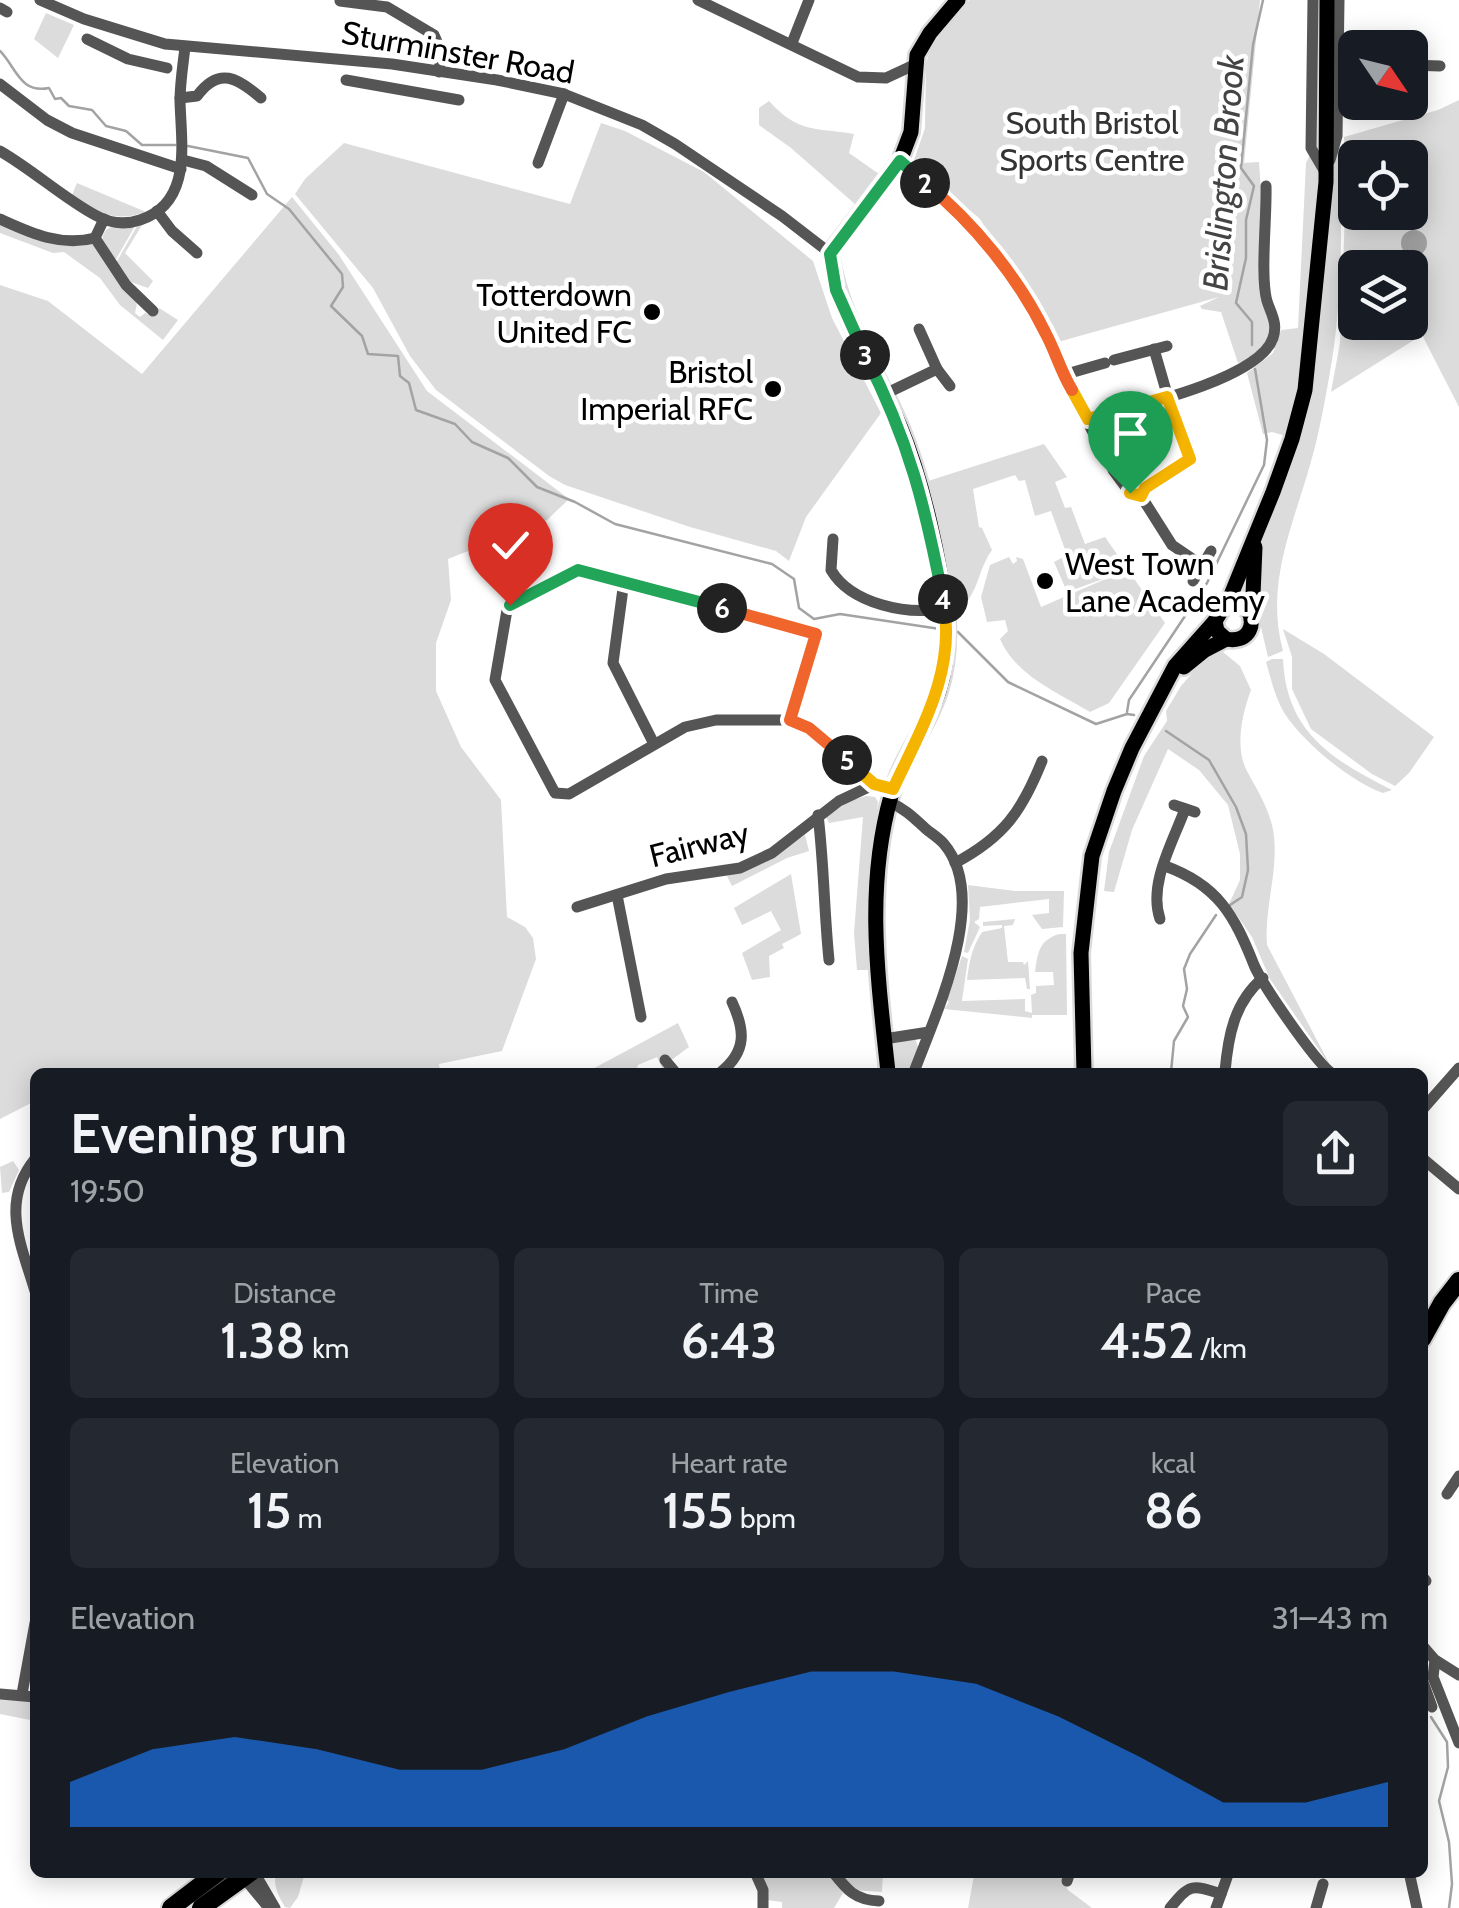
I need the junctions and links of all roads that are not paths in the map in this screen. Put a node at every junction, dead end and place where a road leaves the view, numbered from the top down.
1 (40, 0) edge
2 (698, 0) edge
3 (810, 0) edge
4 (958, 0) edge
5 (1313, 0) edge
6 (1327, 0) edge
7 (1339, 0) edge
8 (340, 1) edge
9 (1339, 30) edge
10 (123, 32) junction
11 (87, 39) dead end
12 (792, 43) junction
13 (184, 47) junction
14 (117, 52) junction
15 (392, 64) junction
16 (1338, 64) edge
17 (914, 65) junction
18 (1428, 66) edge
19 (1440, 66) dead end
20 (167, 68) dead end
21 (439, 72) junction
22 (886, 78) junction
23 (346, 80) dead end
24 (0, 84) edge
25 (914, 86) junction
26 (388, 88) junction
27 (418, 93) junction
28 (564, 94) junction
29 (180, 98) junction
30 (261, 98) dead end
31 (459, 100) dead end
32 (415, 110) dead end
33 (0, 151) edge
34 (183, 154) junction
35 (900, 161) junction
36 (538, 162) dead end
37 (1326, 177) junction
38 (1266, 186) dead end
39 (252, 196) dead end
40 (157, 211) junction
41 (0, 219) edge
42 (104, 220) junction
43 (95, 238) junction
44 (197, 252) dead end
45 (830, 254) junction
46 (153, 312) dead end
47 (919, 329) dead end
48 (937, 368) junction
49 (1063, 375) junction
50 (950, 386) dead end
51 (885, 394) junction
52 (1167, 397) junction
53 (1088, 419) junction
54 (1141, 496) junction
55 (1258, 528) junction
56 (833, 538) dead end
57 (1212, 551) dead end
58 (1202, 566) junction
59 (1193, 580) dead end
60 (624, 581) junction
61 (1224, 606) junction
62 (1215, 620) junction
63 (1252, 621) junction
64 (947, 623) junction
65 (1226, 639) junction
66 (1163, 690) junction
67 (790, 720) junction
68 (654, 744) junction
69 (1042, 760) dead end
70 (874, 784) junction
71 (891, 796) junction
72 (1185, 809) dead end
73 (818, 815) junction
74 (955, 863) junction
75 (1165, 866) junction
76 (617, 895) junction
77 (577, 907) dead end
78 (1160, 919) dead end
79 (829, 960) dead end
80 (1263, 978) junction
81 (732, 1002) dead end
82 (641, 1017) dead end
83 (928, 1032) junction
84 (884, 1039) junction
85 (666, 1060) dead end
86 (672, 1068) edge
87 (725, 1068) edge
88 (888, 1068) edge
89 (915, 1068) edge
90 (1084, 1068) edge
91 (1226, 1068) edge
92 (1326, 1068) edge
93 (1459, 1068) edge
94 (1428, 1103) edge
95 (1428, 1163) edge
96 (30, 1165) edge
97 (1459, 1189) edge
98 (30, 1273) edge
99 (1459, 1282) edge
100 (1428, 1328) edge
101 (1459, 1476) edge
102 (1447, 1494) dead end
103 (1430, 1658) edge
104 (1459, 1675) edge
105 (0, 1694) edge
106 (28, 1696) edge
107 (1428, 1696) edge
108 (1432, 1707) dead end
109 (1459, 1743) edge
110 (208, 1878) edge
111 (757, 1878) edge
112 (838, 1878) edge
113 (1228, 1878) edge
114 (1410, 1878) edge
115 (247, 1880) edge
116 (1323, 1884) dead end
117 (1221, 1894) junction
118 (879, 1901) dead end
119 (170, 1908) edge
120 (181, 1908) edge
121 (201, 1908) edge
122 (272, 1908) edge
123 (764, 1908) edge
124 (1170, 1908) edge
125 (1216, 1908) edge
126 (1316, 1908) edge
127 (1417, 1908) edge

1 - 10 street, Sturminster Road
2 - 12 street
3 - 12 street
4 - 17 main road
5 - 37 street
6 - 37 main road
7 - 9 street
8 - 21 street
10 - 13 street, Sturminster Road
10 - 14 street
11 - 14 street
12 - 22 street
13 - 15 street, Sturminster Road
13 - 29 street
14 - 20 street
15 - 21 street, Sturminster Road
15 - 26 street
16 - 37 street
17 - 22 street
17 - 25 main road
18 - 19 street
21 - 28 street, Sturminster Road
22 - 25 street
23 - 26 street
24 - 34 street
25 - 35 main road
26 - 27 street
27 - 31 street
27 - 32 street
28 - 36 street
28 - 45 street, Sturminster Road
29 - 30 street
29 - 34 street
33 - 42 street
34 - 39 street
34 - 40 street
35 - 45 main road
35 - 49 street
37 - 55 main road
38 - 52 street
40 - 42 street
40 - 44 street
41 - 43 street
42 - 43 street
43 - 46 street
45 - 51 main road
47 - 48 street
48 - 50 street
48 - 51 street
49 - 52 street
49 - 53 street
51 - 64 main road
52 - 53 street
52 - 54 street
53 - 54 street
54 - 58 street
55 - 61 main road
55 - 63 main road
56 - 64 street
57 - 58 street
58 - 59 street
60 - 67 street
60 - 68 street
60 - 68 street
61 - 62 main road
61 - 63 main road
62 - 65 main road
62 - 66 main road
63 - 65 main road
64 - 71 main road
65 - 66 main road
66 - 90 main road
67 - 68 street
67 - 70 street
69 - 74 street
70 - 71 street
70 - 73 street, Fairway
71 - 74 street
71 - 84 main road
72 - 75 street
73 - 76 street, Fairway
73 - 79 street
74 - 83 street
75 - 78 street
75 - 80 street
76 - 77 street, Fairway
76 - 82 street
80 - 91 street
80 - 92 street
81 - 87 street
83 - 84 street
83 - 89 street
84 - 88 main road
85 - 86 street
93 - 94 street
95 - 97 street
96 - 98 street
99 - 100 highway
101 - 102 street
103 - 104 street
103 - 109 street
105 - 106 street
107 - 108 street
110 - 119 highway
111 - 123 street
112 - 118 street
113 - 117 street
114 - 127 street
115 - 120 street
115 - 121 highway
115 - 122 street
116 - 126 street
117 - 124 street
117 - 125 street

